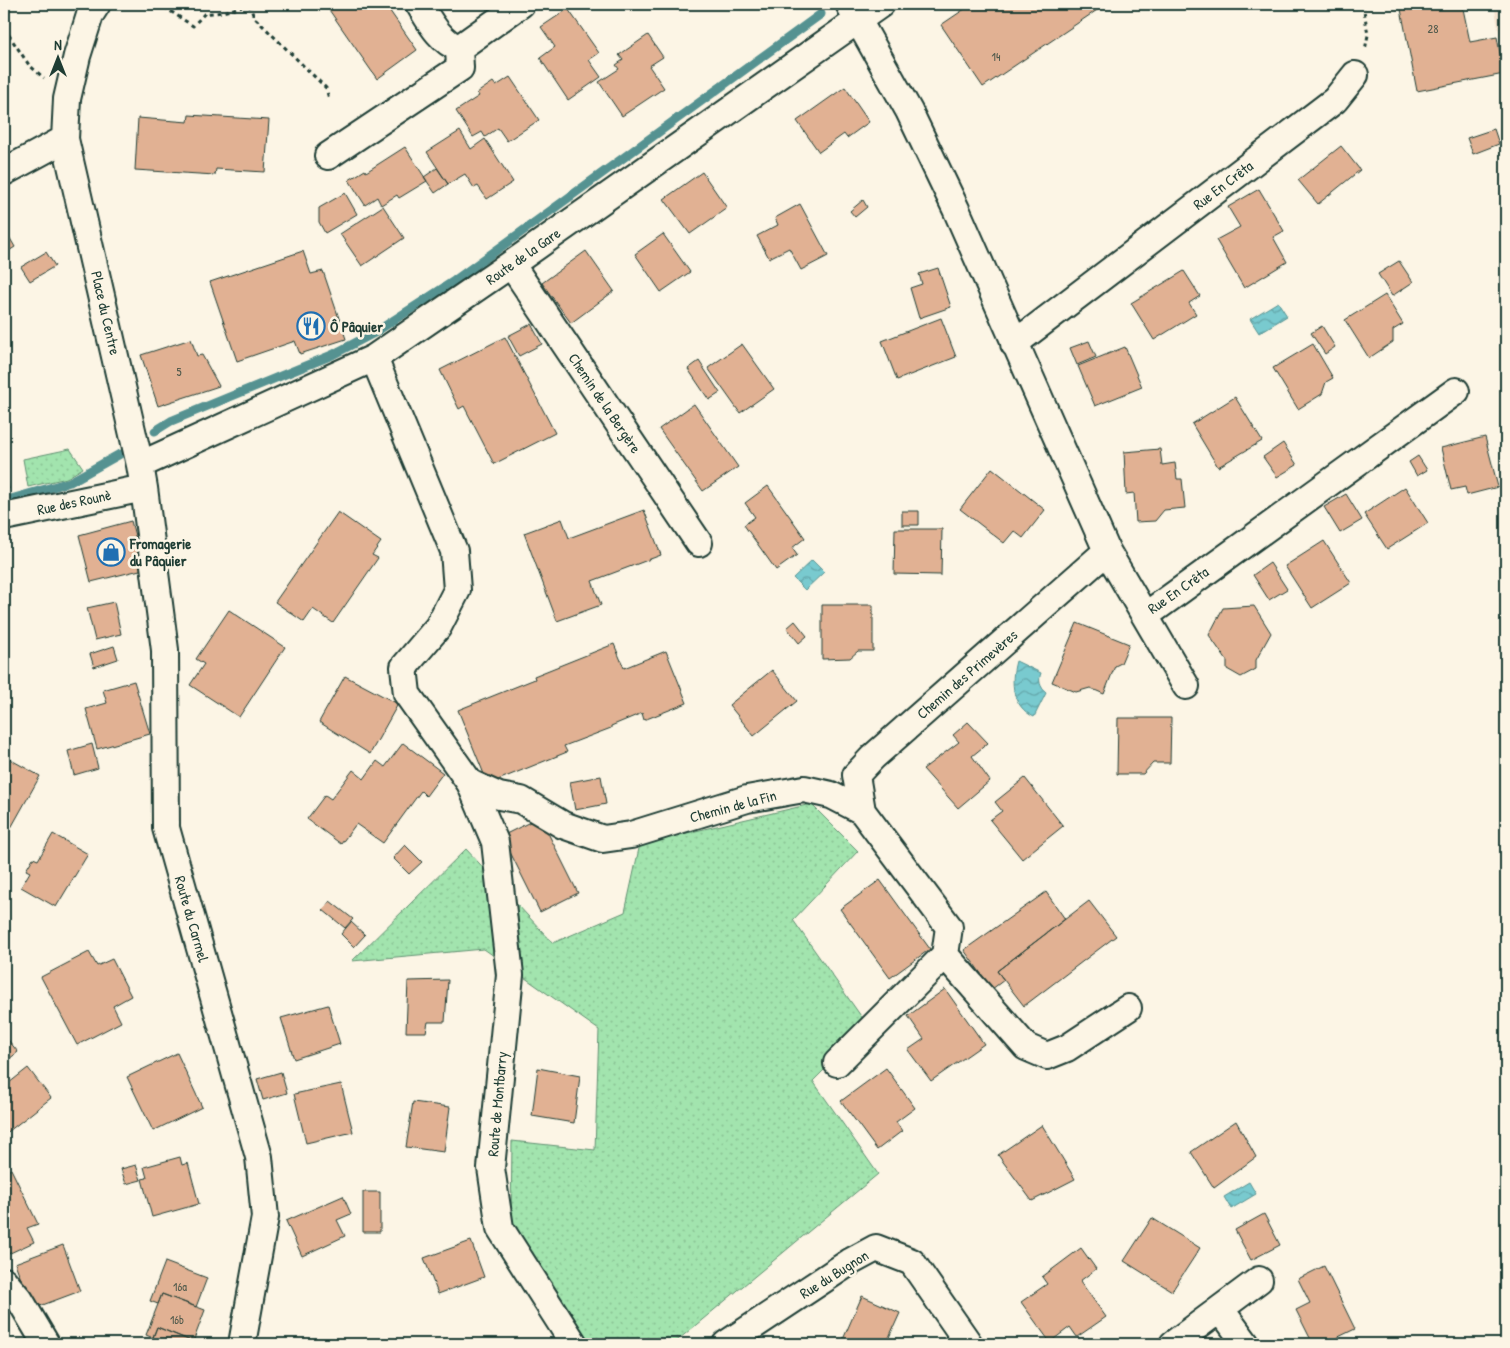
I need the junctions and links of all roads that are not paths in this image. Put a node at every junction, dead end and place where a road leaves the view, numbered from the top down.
1 (97, 4) edge
2 (418, 4) edge
3 (521, 4) edge
4 (881, 4) edge
5 (853, 12) edge
6 (459, 48) junction
7 (1355, 75) road end
8 (65, 138) junction
9 (328, 156) dead end
10 (4, 172) edge
11 (511, 264) junction
12 (1014, 344) junction
13 (374, 358) junction
14 (1456, 391) dead end
15 (142, 476) junction
16 (4, 517) edge
17 (700, 543) dead end
18 (1107, 551) junction
19 (1145, 616) junction
20 (1186, 686) dead end
21 (470, 783) junction
22 (862, 811) junction
23 (944, 955) junction
24 (1128, 1008) dead end
25 (836, 1063) dead end
26 (1260, 1280) dead end
27 (4, 1281) edge
28 (1220, 1310) junction
29 (46, 1344) edge
30 (242, 1344) edge
31 (574, 1344) edge
32 (726, 1344) edge
33 (969, 1344) edge
34 (1173, 1344) edge
35 (1246, 1344) edge

1 - 8 street, Place du Centre
2 - 6 street
3 - 6 street
4 - 5 street, Route de la Gare
5 - 11 street, Route de la Gare
5 - 12 street, Rue En Crêta
6 - 9 street
7 - 12 street, Rue En Crêta
8 - 10 street
8 - 15 street, Place du Centre
11 - 13 street, Route de la Gare
11 - 17 street, Chemin de la Bergère
12 - 18 street, Rue En Crêta
13 - 15 street, Route de la Gare
13 - 21 street, Route de Montbarry
14 - 19 street, Rue En Crêta
15 - 16 street, Rue des Rounè
15 - 30 street, Route du Carmel
18 - 19 street, Rue En Crêta
18 - 22 street, Chemin des Primevères
19 - 20 street, Rue En Crêta
21 - 22 street, Chemin de la Fin
21 - 31 street, Route de Montbarry
22 - 23 street, Chemin de la Fin
23 - 24 street
23 - 25 street
26 - 28 street
27 - 29 street
28 - 34 street
28 - 35 street
32 - 33 street, Rue du Bugnon

